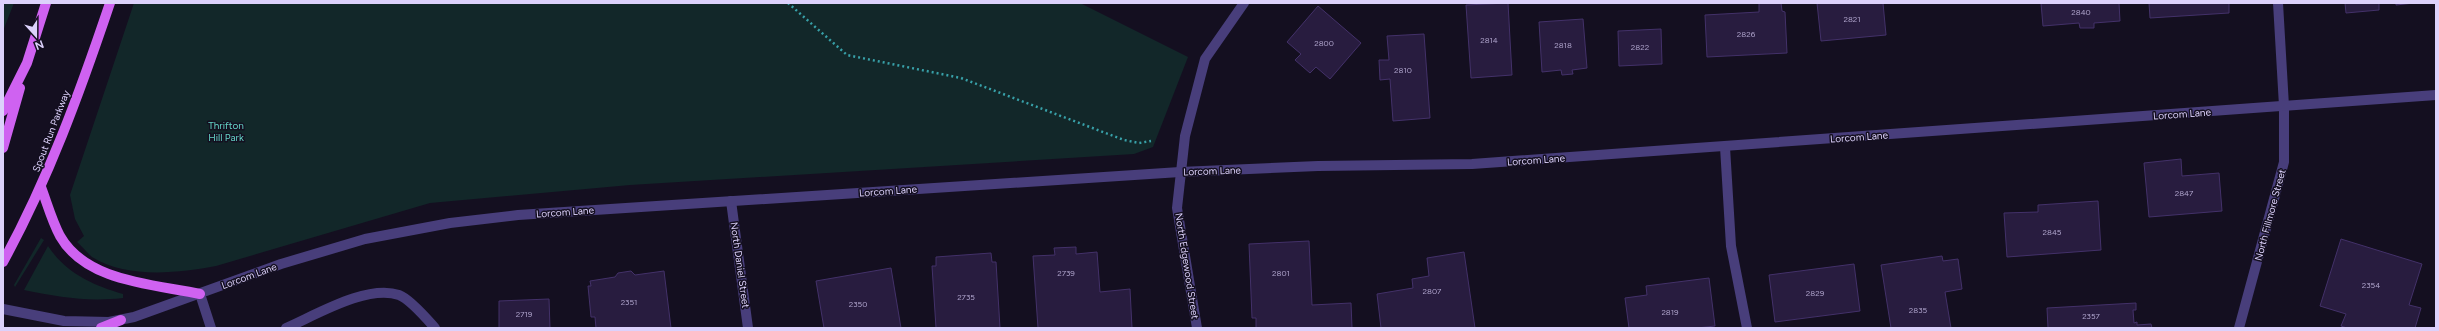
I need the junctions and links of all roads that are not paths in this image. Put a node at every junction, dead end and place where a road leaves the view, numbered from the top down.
1 (46, 3) edge
2 (110, 3) edge
3 (1244, 3) edge
4 (2278, 3) edge
5 (27, 63) junction
6 (2436, 94) edge
7 (2284, 106) junction
8 (3, 111) edge
9 (1725, 147) junction
10 (3, 148) edge
11 (1180, 172) junction
12 (41, 187) junction
13 (731, 201) junction
14 (3, 262) edge
15 (200, 294) junction
16 (3, 309) edge
17 (121, 320) junction
18 (101, 328) edge
19 (211, 328) edge
20 (286, 328) edge
21 (436, 328) edge
22 (748, 328) edge
23 (1197, 328) edge
24 (1747, 328) edge
25 (2239, 328) edge

1 - 5 main road
2 - 12 main road, Spout Run Parkway
3 - 11 street, North Edgewood Street
4 - 7 street, North Fillmore Street
5 - 8 main road
5 - 10 main road
6 - 7 street, Lorcom Lane
7 - 9 street, Lorcom Lane
7 - 25 street, North Fillmore Street
9 - 11 street, Lorcom Lane
9 - 24 street
11 - 13 street, Lorcom Lane
11 - 23 street, North Edgewood Street
12 - 14 main road, Spout Run Parkway
12 - 15 main road
13 - 15 street, Lorcom Lane
13 - 22 street, North Daniel Street
15 - 17 street, Lorcom Lane
15 - 19 street
16 - 17 street, Lorcom Lane
17 - 18 main road
20 - 21 street

